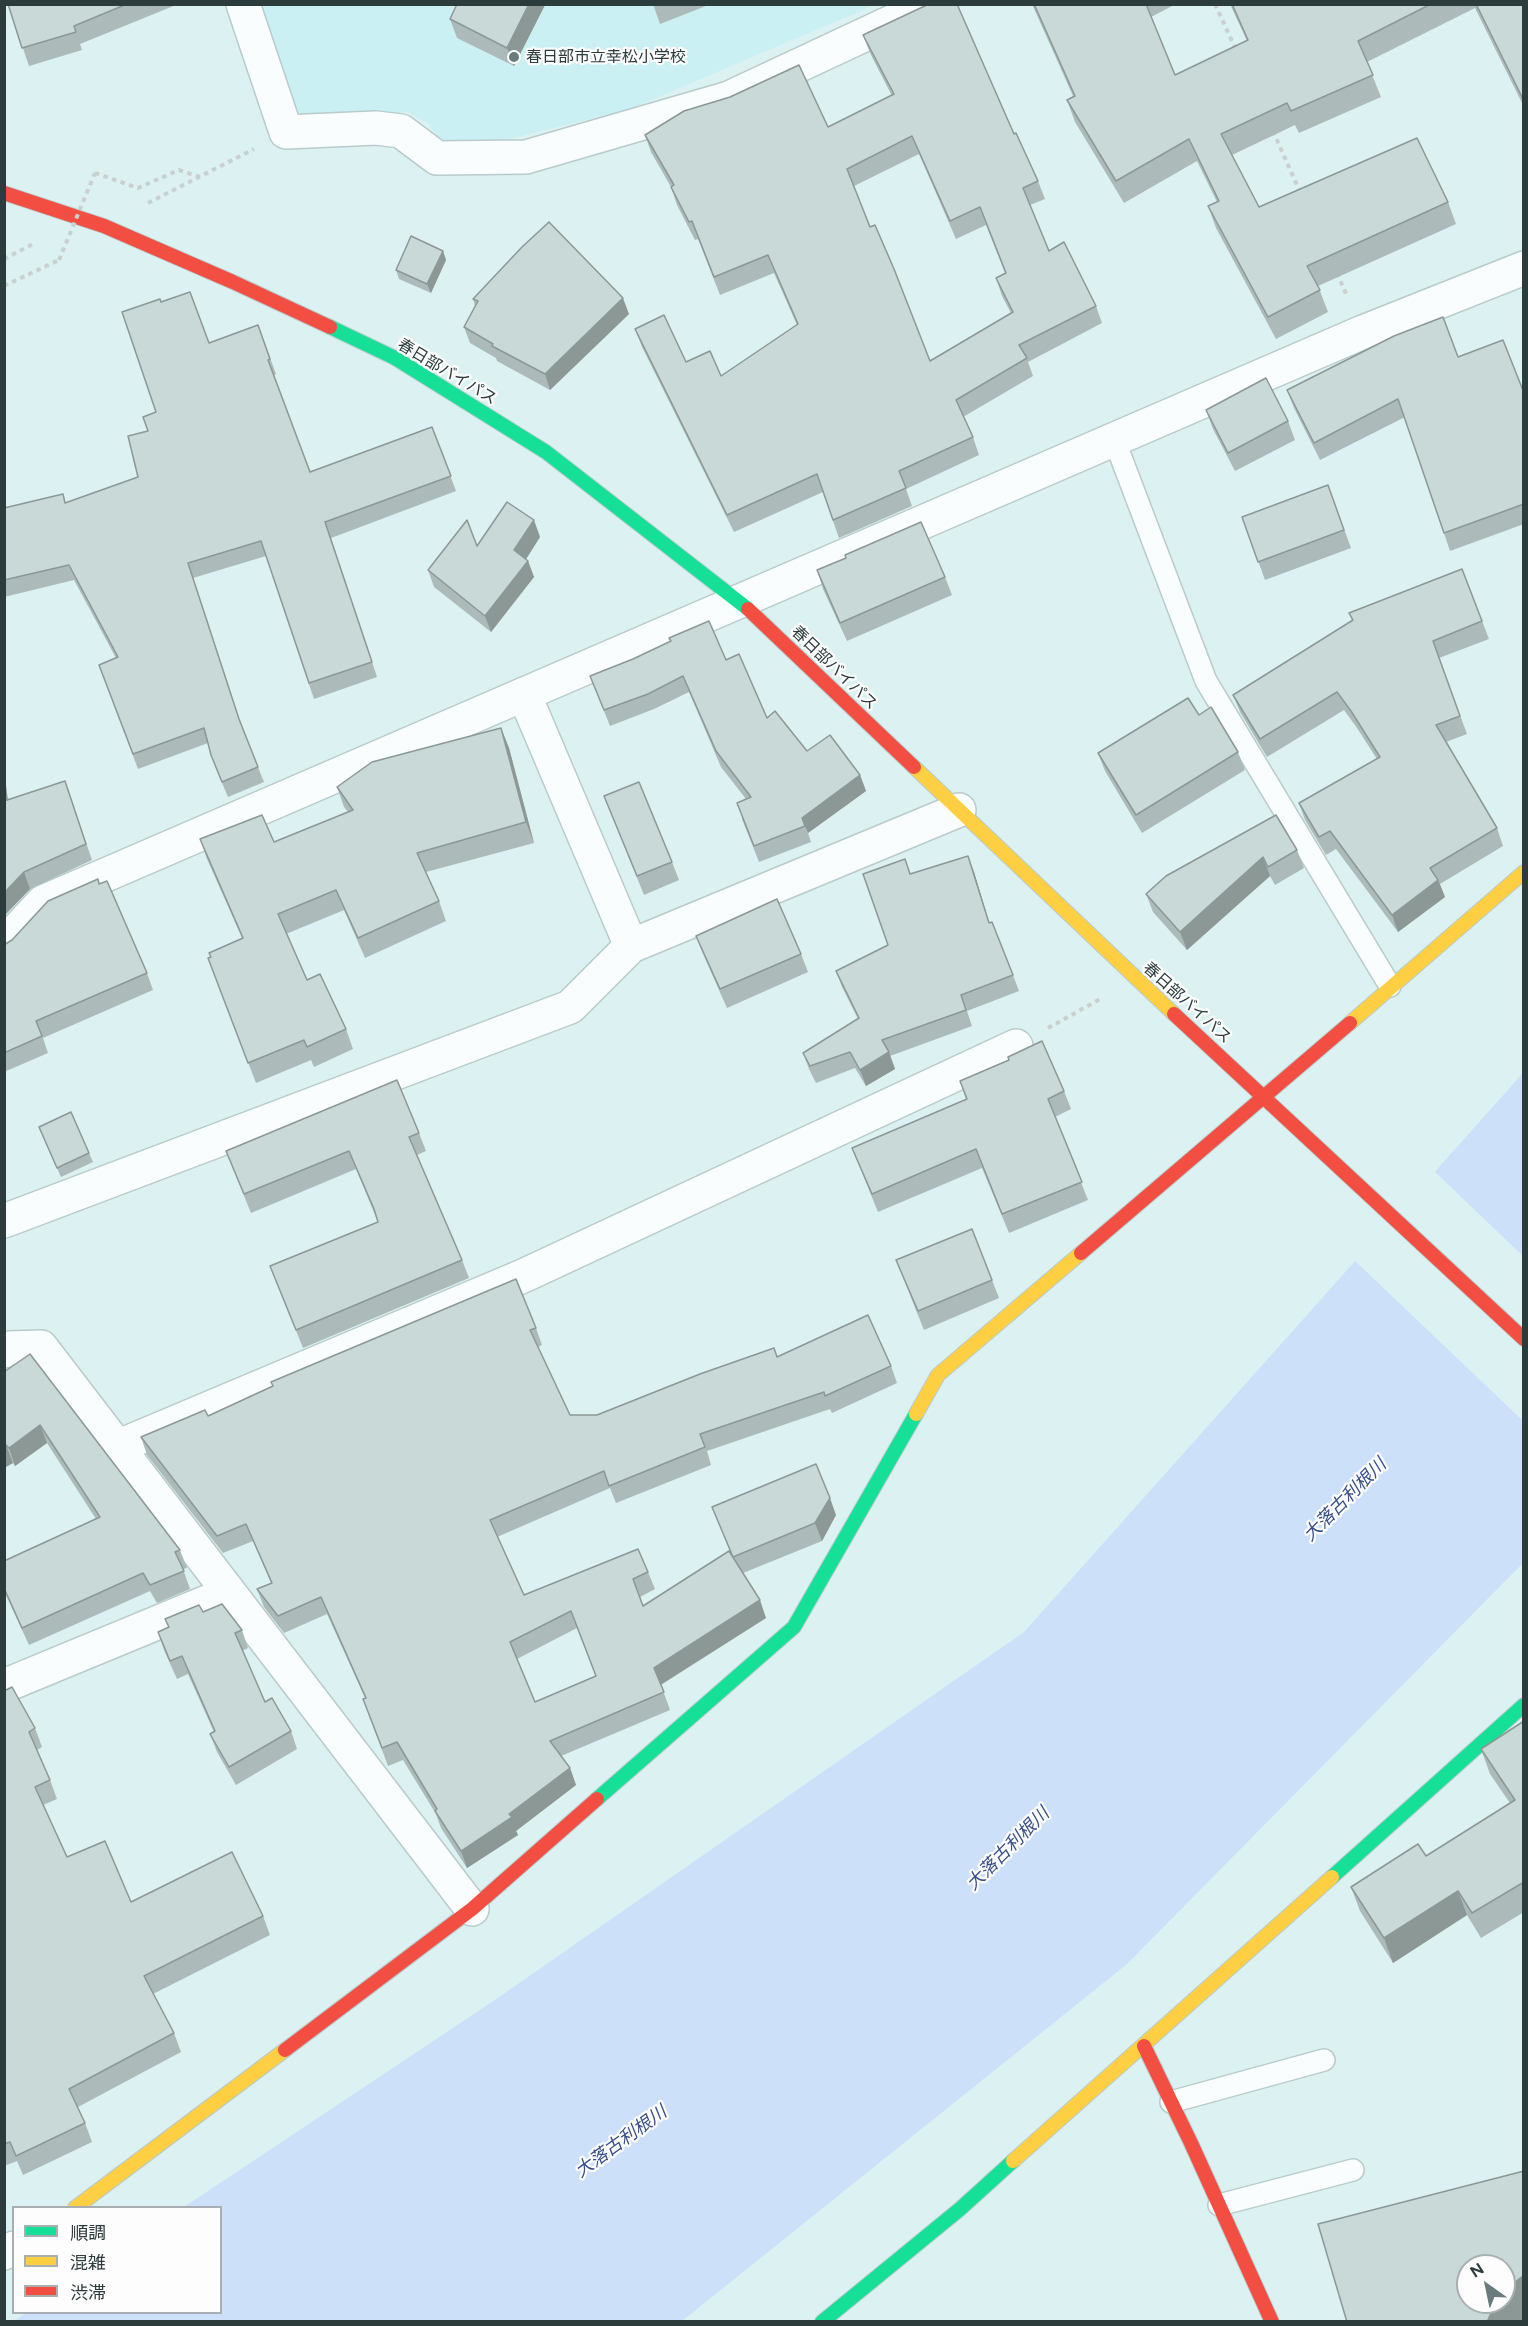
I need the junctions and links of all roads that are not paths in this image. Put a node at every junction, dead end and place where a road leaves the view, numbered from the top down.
1 (243, 4) edge
2 (930, 4) edge
3 (4, 193) edge
4 (1524, 268) edge
5 (1114, 439) junction
6 (739, 600) junction
7 (524, 694) junction
8 (959, 810) junction
9 (1524, 872) edge
10 (4, 944) edge
11 (631, 946) junction
12 (1390, 986) junction
13 (1016, 1046) road end
14 (1265, 1097) junction
15 (4, 1221) edge
16 (1524, 1339) edge
17 (6, 1346) edge
18 (117, 1447) junction
19 (229, 1593) junction
20 (4, 1686) edge
21 (1524, 1705) edge
22 (472, 1909) junction
23 (1144, 2046) junction
24 (1324, 2060) dead end
25 (1171, 2102) junction
26 (1353, 2170) dead end
27 (1219, 2205) junction
28 (78, 2206) edge
29 (822, 2322) edge
30 (1272, 2322) edge

1 - 2 street
3 - 6 main road, 春日部バイパス
4 - 5 street
5 - 6 street
5 - 12 lane
6 - 7 street
6 - 8 main road, 春日部バイパス
7 - 10 street
7 - 11 street
8 - 11 street
8 - 14 main road, 春日部バイパス
9 - 12 main road
11 - 15 street
12 - 14 main road
13 - 18 street
14 - 16 main road, 春日部バイパス
14 - 22 main road
17 - 18 street
18 - 19 street
19 - 20 street
19 - 22 street
21 - 23 main road
22 - 28 main road
23 - 25 main road
23 - 29 main road
24 - 25 lane
25 - 27 main road
26 - 27 lane
27 - 30 main road

